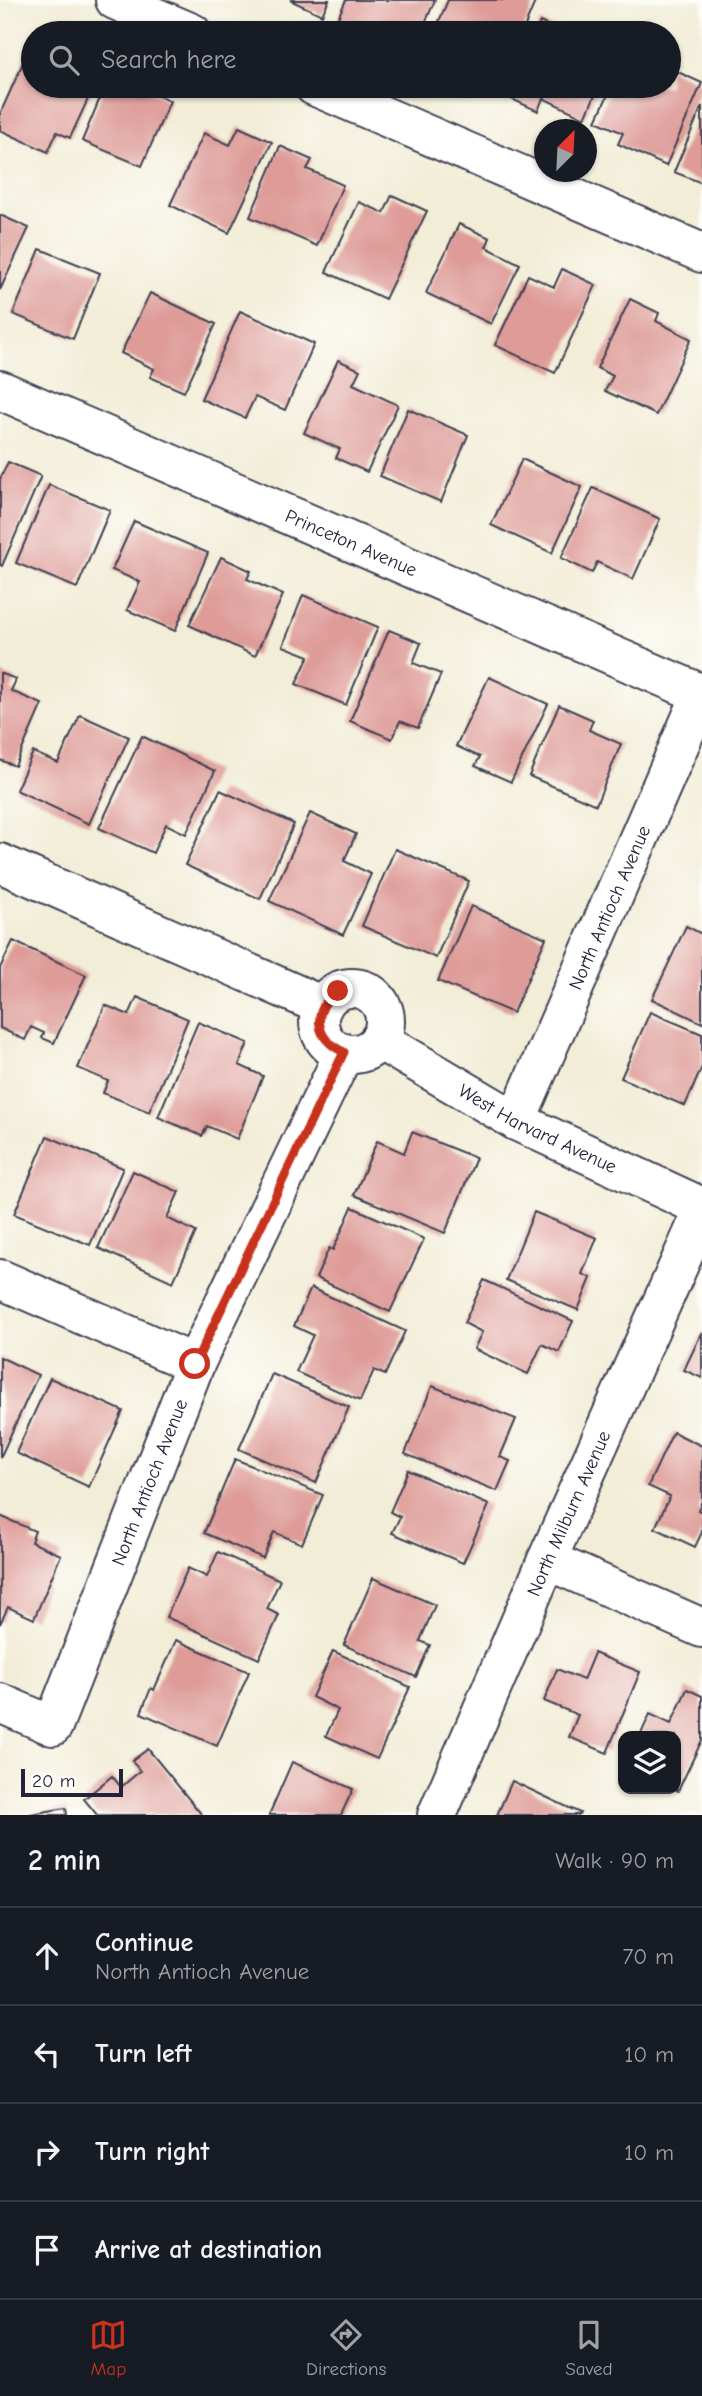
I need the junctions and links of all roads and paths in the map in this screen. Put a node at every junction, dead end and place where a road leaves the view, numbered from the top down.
1 (115, 0) edge
2 (164, 21) edge
3 (342, 98) edge
4 (702, 253) edge
5 (0, 390) edge
6 (702, 694) edge
7 (0, 863) edge
8 (323, 1006) junction
9 (362, 1046) junction
10 (516, 1121) junction
11 (702, 1207) edge
12 (702, 1213) edge
13 (0, 1279) edge
14 (195, 1364) junction
15 (547, 1560) junction
16 (702, 1628) edge
17 (0, 1703) edge
18 (437, 1815) edge

1 - 2 street
3 - 4 street
5 - 6 street, Princeton Avenue
6 - 10 street, North Antioch Avenue
7 - 8 street
8 - 9 street
8 - 9 street
9 - 10 street, West Harvard Avenue
9 - 14 street, North Antioch Avenue
10 - 11 street, West Harvard Avenue
12 - 15 street, North Milburn Avenue
13 - 14 street
14 - 17 street, North Antioch Avenue
15 - 16 street
15 - 18 street, North Milburn Avenue

